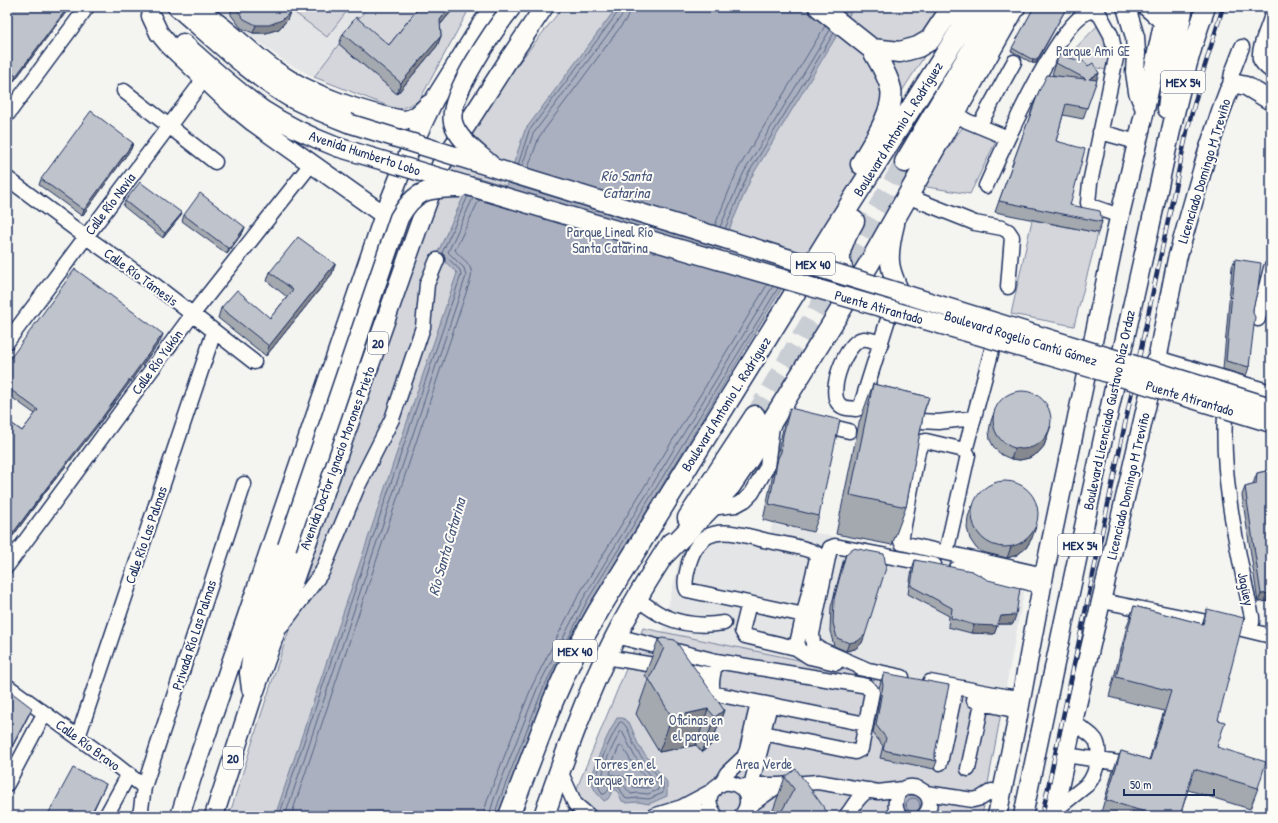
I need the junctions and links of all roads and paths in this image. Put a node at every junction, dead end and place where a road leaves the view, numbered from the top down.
1 (87, 7) edge
2 (177, 7) edge
3 (494, 7) edge
4 (512, 7) edge
5 (544, 7) edge
6 (819, 7) edge
7 (952, 7) edge
8 (973, 7) edge
9 (995, 7) edge
10 (1015, 7) edge
11 (1126, 7) edge
12 (1144, 7) edge
13 (1206, 7) edge
14 (197, 8) edge
15 (1094, 9) edge
16 (146, 11) edge
17 (1174, 12) edge
18 (1271, 18) edge
19 (1200, 25) junction
20 (1177, 36) junction
21 (1194, 46) junction
22 (1242, 47) dead end
23 (871, 49) junction
24 (1014, 62) dead end
25 (204, 70) junction
26 (1271, 71) edge
27 (929, 78) junction
28 (124, 90) dead end
29 (1229, 90) junction
30 (434, 100) junction
31 (1271, 101) edge
32 (1145, 110) junction
33 (954, 113) junction
34 (7, 115) edge
35 (169, 126) junction
36 (979, 126) junction
37 (1100, 132) junction
38 (1008, 138) junction
39 (1169, 141) junction
40 (1137, 142) junction
41 (215, 162) dead end
42 (905, 162) tunnel mouth
43 (312, 163) junction
44 (495, 168) junction
45 (7, 178) edge
46 (986, 186) dead end
47 (487, 191) junction
48 (907, 196) junction
49 (897, 214) junction
50 (384, 215) junction
51 (1120, 216) junction
52 (835, 228) junction
53 (86, 237) junction
54 (437, 260) dead end
55 (1271, 268) edge
56 (1008, 287) dead end
57 (854, 288) junction
58 (812, 293) junction
59 (900, 301) junction
60 (192, 315) junction
61 (837, 317) junction
62 (1258, 319) dead end
63 (998, 330) junction
64 (214, 332) junction
65 (7, 342) edge
66 (881, 343) junction
67 (1090, 358) junction
68 (1157, 360) junction
69 (254, 362) dead end
70 (1118, 367) junction
71 (1147, 377) junction
72 (1271, 394) edge
73 (1226, 401) junction
74 (1271, 407) edge
75 (1271, 415) edge
76 (774, 416) junction
77 (892, 418) edge
78 (974, 418) junction
79 (806, 420) edge
80 (1271, 423) edge
81 (849, 431) dead end
82 (965, 451) junction
83 (244, 484) dead end
84 (667, 498) junction
85 (946, 553) junction
86 (664, 555) junction
87 (7, 566) edge
88 (1043, 581) junction
89 (636, 599) junction
90 (1102, 600) junction
91 (749, 603) junction
92 (804, 615) junction
93 (724, 623) dead end
94 (1242, 629) junction
95 (616, 636) junction
96 (1271, 636) edge
97 (274, 637) junction
98 (796, 648) junction
99 (606, 657) junction
100 (1028, 659) junction
101 (716, 661) junction
102 (868, 670) junction
103 (713, 674) junction
104 (7, 686) edge
105 (956, 687) junction
106 (252, 699) junction
107 (982, 703) junction
108 (1011, 703) junction
109 (764, 704) junction
110 (44, 714) junction
111 (1073, 722) junction
112 (1042, 723) junction
113 (866, 724) junction
114 (765, 732) junction
115 (78, 737) junction
116 (1066, 755) junction
117 (1098, 759) junction
118 (940, 762) dead end
119 (1132, 765) edge
120 (968, 769) dead end
121 (560, 771) junction
122 (129, 774) junction
123 (7, 784) edge
124 (779, 785) junction
125 (144, 787) junction
126 (717, 787) junction
127 (903, 789) junction
128 (873, 791) junction
129 (992, 791) junction
130 (926, 793) junction
131 (745, 799) edge
132 (682, 807) junction
133 (898, 813) edge
134 (1054, 814) edge
135 (106, 816) edge
136 (140, 816) edge
137 (180, 816) edge
138 (214, 816) edge
139 (509, 816) edge
140 (544, 816) edge
141 (589, 816) edge
142 (653, 816) edge
143 (716, 816) edge
144 (846, 816) edge
145 (924, 816) edge
146 (986, 816) edge
147 (997, 816) edge
148 (1023, 816) edge

1 - 34 street
2 - 44 main road, Avenida Humberto Lobo, bridge
3 - 30 main road, 20
4 - 44 main road, bridge
5 - 97 main road, Avenida Doctor Ignacio Morones Prieto / 20
6 - 23 highway
7 - 23 highway
8 - 27 highway, Boulevard Antonio L. Rodríguez / MEX 40
9 - 42 highway, Boulevard Antonio L. Rodríguez
10 - 33 highway
11 - 32 main road
12 - 17 street
13 - 19 main road, Boulevard Licenciado Gustavo Díaz Ordaz / MEX 54
14 - 30 main road
15 - 37 street
15 - 38 street
16 - 25 main road
17 - 19 street
17 - 20 main road
17 - 32 main road, Boulevard Licenciado Gustavo Díaz Ordaz / MEX 54
18 - 26 street
19 - 21 main road, Boulevard Licenciado Gustavo Díaz Ordaz / MEX 54
20 - 21 street
20 - 39 main road
21 - 39 main road, Boulevard Licenciado Gustavo Díaz Ordaz / MEX 54
22 - 29 street
23 - 52 highway
24 - 36 street
25 - 35 street, Calle Río Navia
25 - 43 main road
25 - 47 main road, Avenida Humberto Lobo, bridge
27 - 52 highway, Boulevard Antonio L. Rodríguez / MEX 40
27 - 57 highway
28 - 35 street
29 - 31 main road, Licenciado Domingo M Treviño
29 - 68 main road, Licenciado Domingo M Treviño
30 - 50 main road, 20
32 - 40 main road, Boulevard Licenciado Gustavo Díaz Ordaz / MEX 54
33 - 36 street
33 - 48 highway
35 - 41 street
35 - 53 street, Calle Río Navia
36 - 38 street
37 - 40 street
37 - 51 street
38 - 46 street
39 - 70 main road, Boulevard Licenciado Gustavo Díaz Ordaz / MEX 54
40 - 51 main road, Boulevard Licenciado Gustavo Díaz Ordaz / MEX 54
43 - 50 main road
43 - 60 street, Calle Río Yukón
44 - 74 main road, Puente Atirantado, bridge
45 - 53 street, Calle Río Támesis
47 - 80 main road, Puente Atirantado, bridge
47 - 106 main road, bridge
48 - 49 highway
48 - 56 street
49 - 57 highway
49 - 59 main road
50 - 137 main road, 20
51 - 67 main road, Boulevard Licenciado Gustavo Díaz Ordaz / MEX 54
52 - 84 highway, Boulevard Antonio L. Rodríguez / MEX 40
53 - 60 street, Calle Río Támesis
53 - 65 street, Calle Río Navia
54 - 97 street
55 - 62 street
57 - 58 highway
57 - 59 main road, Boulevard Rogelio Cantú Gómez
57 - 61 highway
58 - 61 highway
58 - 84 highway
59 - 63 main road, Boulevard Rogelio Cantú Gómez
59 - 66 street
60 - 64 street, Calle Río Támesis
60 - 87 street, Calle Río Yukón
61 - 76 highway
63 - 67 main road, Boulevard Rogelio Cantú Gómez
63 - 78 street
64 - 69 street, Calle Río Támesis
64 - 115 street, Calle Río Las Palmas
66 - 66 street
67 - 70 main road, Boulevard Rogelio Cantú Gómez
67 - 88 main road, Boulevard Licenciado Gustavo Díaz Ordaz / MEX 54
68 - 71 main road
68 - 72 main road
70 - 71 main road, Boulevard Rogelio Cantú Gómez
70 - 112 main road, Boulevard Licenciado Gustavo Díaz Ordaz / MEX 54
71 - 73 main road, Boulevard Rogelio Cantú Gómez
71 - 90 main road, Licenciado Domingo M Treviño
73 - 75 main road, Boulevard Rogelio Cantú Gómez
73 - 94 street, Jagüey
76 - 86 highway, Boulevard Antonio L. Rodríguez / MEX 40
76 - 86 highway
77 - 78 street
78 - 82 street
79 - 81 street
82 - 85 street
82 - 85 street
83 - 125 street, Privada Río Las Palmas
84 - 139 highway, Boulevard Antonio L. Rodríguez / MEX 40
85 - 88 street
86 - 89 highway, Boulevard Antonio L. Rodríguez / MEX 40
88 - 100 main road, Boulevard Licenciado Gustavo Díaz Ordaz / MEX 54
88 - 102 street
89 - 93 street
89 - 95 highway, Boulevard Antonio L. Rodríguez / MEX 40
90 - 94 street, Jagüey
90 - 111 main road, Licenciado Domingo M Treviño
91 - 92 street
91 - 92 street
91 - 98 street
92 - 98 street
94 - 96 street
95 - 99 highway, Boulevard Antonio L. Rodríguez / MEX 40
95 - 101 street
97 - 106 main road, Avenida Doctor Ignacio Morones Prieto / 20
98 - 102 street
99 - 103 street
99 - 121 highway, Boulevard Antonio L. Rodríguez / MEX 40
100 - 108 main road, Boulevard Licenciado Gustavo Díaz Ordaz
100 - 112 main road
100 - 147 main road, Boulevard Licenciado Gustavo Díaz Ordaz / MEX 54
101 - 103 street
101 - 113 street
102 - 105 street
103 - 109 street
104 - 110 street, Calle Río Bravo
105 - 107 street
105 - 108 street
105 - 118 street
106 - 138 main road, Avenida Doctor Ignacio Morones Prieto / 20
107 - 108 street
107 - 120 street
108 - 129 main road, Boulevard Licenciado Gustavo Díaz Ordaz
109 - 113 street
109 - 114 street
109 - 126 street
110 - 115 street, Calle Río Bravo
110 - 123 street
111 - 116 main road, Licenciado Domingo M Treviño
111 - 117 street
112 - 148 main road, Boulevard Licenciado Gustavo Díaz Ordaz / MEX 54
113 - 114 street
114 - 131 street
115 - 122 street, Calle Río Bravo
116 - 117 street
116 - 134 main road, Licenciado Domingo M Treviño
117 - 119 street
117 - 134 street
121 - 140 highway, Boulevard Antonio L. Rodríguez / MEX 40
121 - 141 street
122 - 125 street, Calle Río Bravo
122 - 135 street
124 - 128 street
124 - 131 street
124 - 131 street
125 - 136 street
126 - 131 street
126 - 132 street
126 - 143 street
127 - 128 street
127 - 130 street
127 - 133 street
128 - 133 street
128 - 144 street
129 - 130 street
129 - 146 main road, Boulevard Licenciado Gustavo Díaz Ordaz
130 - 145 street
132 - 142 street
132 - 143 street

